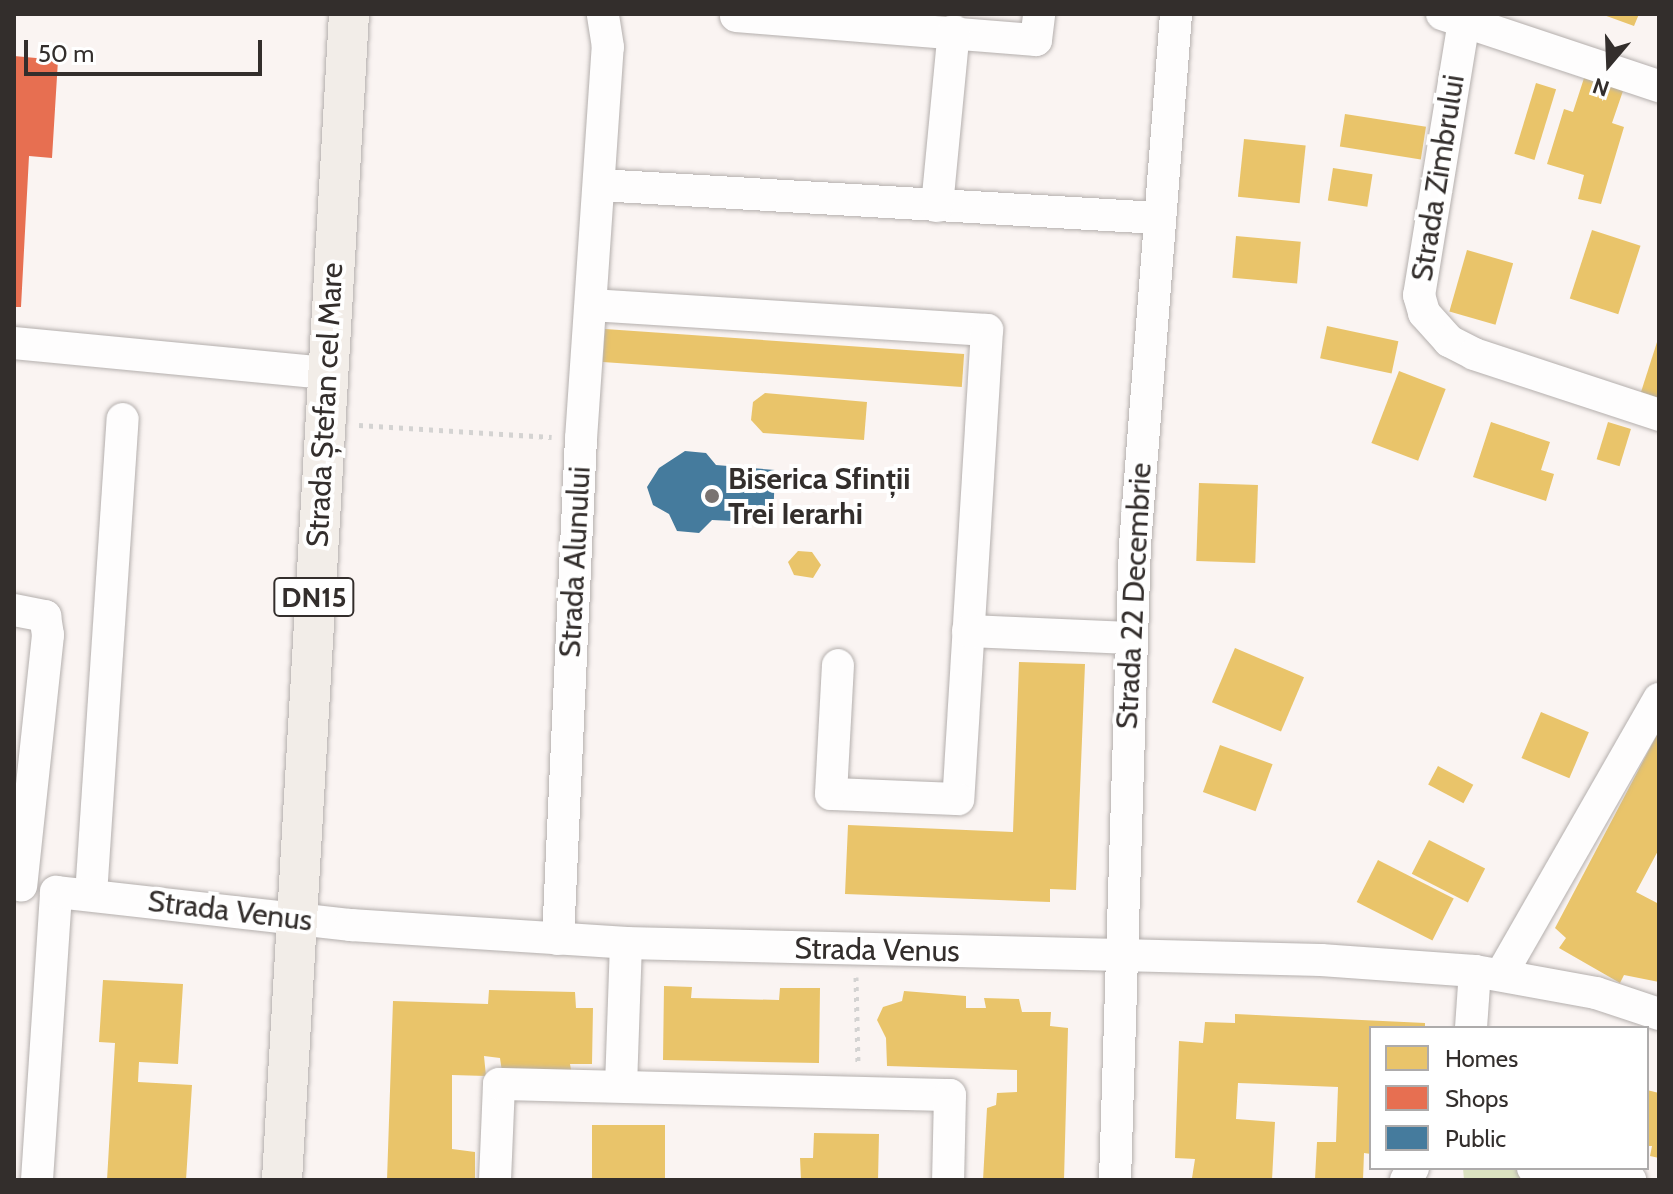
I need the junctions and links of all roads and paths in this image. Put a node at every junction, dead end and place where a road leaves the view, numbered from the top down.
1 (349, 14) edge
2 (603, 14) edge
3 (1039, 14) edge
4 (1176, 14) edge
5 (736, 16) dead end
6 (1453, 18) edge
7 (941, 25) edge
8 (1659, 86) edge
9 (599, 185) junction
10 (937, 206) junction
11 (1157, 218) junction
12 (591, 305) junction
13 (14, 343) edge
14 (326, 373) junction
15 (1659, 415) edge
16 (123, 419) dead end
17 (324, 423) junction
18 (581, 439) junction
19 (14, 610) edge
20 (968, 631) junction
21 (1131, 638) junction
22 (838, 665) dead end
23 (1659, 699) edge
24 (17, 886) edge
25 (56, 892) junction
26 (91, 895) junction
27 (296, 920) junction
28 (558, 939) junction
29 (626, 943) junction
30 (856, 951) junction
31 (1121, 955) junction
32 (1488, 972) junction
33 (1659, 1014) edge
34 (1472, 1026) edge
35 (621, 1086) junction
36 (858, 1092) junction
37 (1549, 1170) edge
38 (37, 1180) edge
39 (282, 1180) edge
40 (495, 1180) edge
41 (948, 1180) edge
42 (1115, 1180) edge
43 (1630, 1180) edge

1 - 14 main road, Strada Ștefan cel Mare / DN15
2 - 9 street, Strada Alunului
3 - 7 street
4 - 11 street, Strada 22 Decembrie
5 - 7 street
6 - 8 street
6 - 15 street, Strada Zimbrului
7 - 10 street
9 - 10 street
9 - 12 street, Strada Alunului
10 - 11 street
11 - 21 street, Strada 22 Decembrie
12 - 18 street, Strada Alunului
12 - 20 street
13 - 14 street
14 - 17 main road, Strada Ștefan cel Mare / DN15
16 - 26 street
17 - 18 path
17 - 27 main road, Strada Ștefan cel Mare / DN15
18 - 28 street, Strada Alunului
19 - 24 street
20 - 21 street
20 - 22 street
21 - 31 street, Strada 22 Decembrie
23 - 32 street
24 - 25 street, Strada Venus
25 - 26 street, Strada Venus
25 - 38 street
26 - 27 street, Strada Venus
27 - 28 street, Strada Venus
27 - 39 main road, Strada Ștefan cel Mare / DN15
28 - 29 street, Strada Venus
29 - 30 street, Strada Venus
29 - 35 street
30 - 31 street, Strada Venus
30 - 36 path
31 - 32 street, Strada Venus
31 - 42 street, Strada 22 Decembrie
32 - 33 street, Strada Venus
32 - 34 street
35 - 36 street
35 - 40 street
36 - 41 street
37 - 43 street

